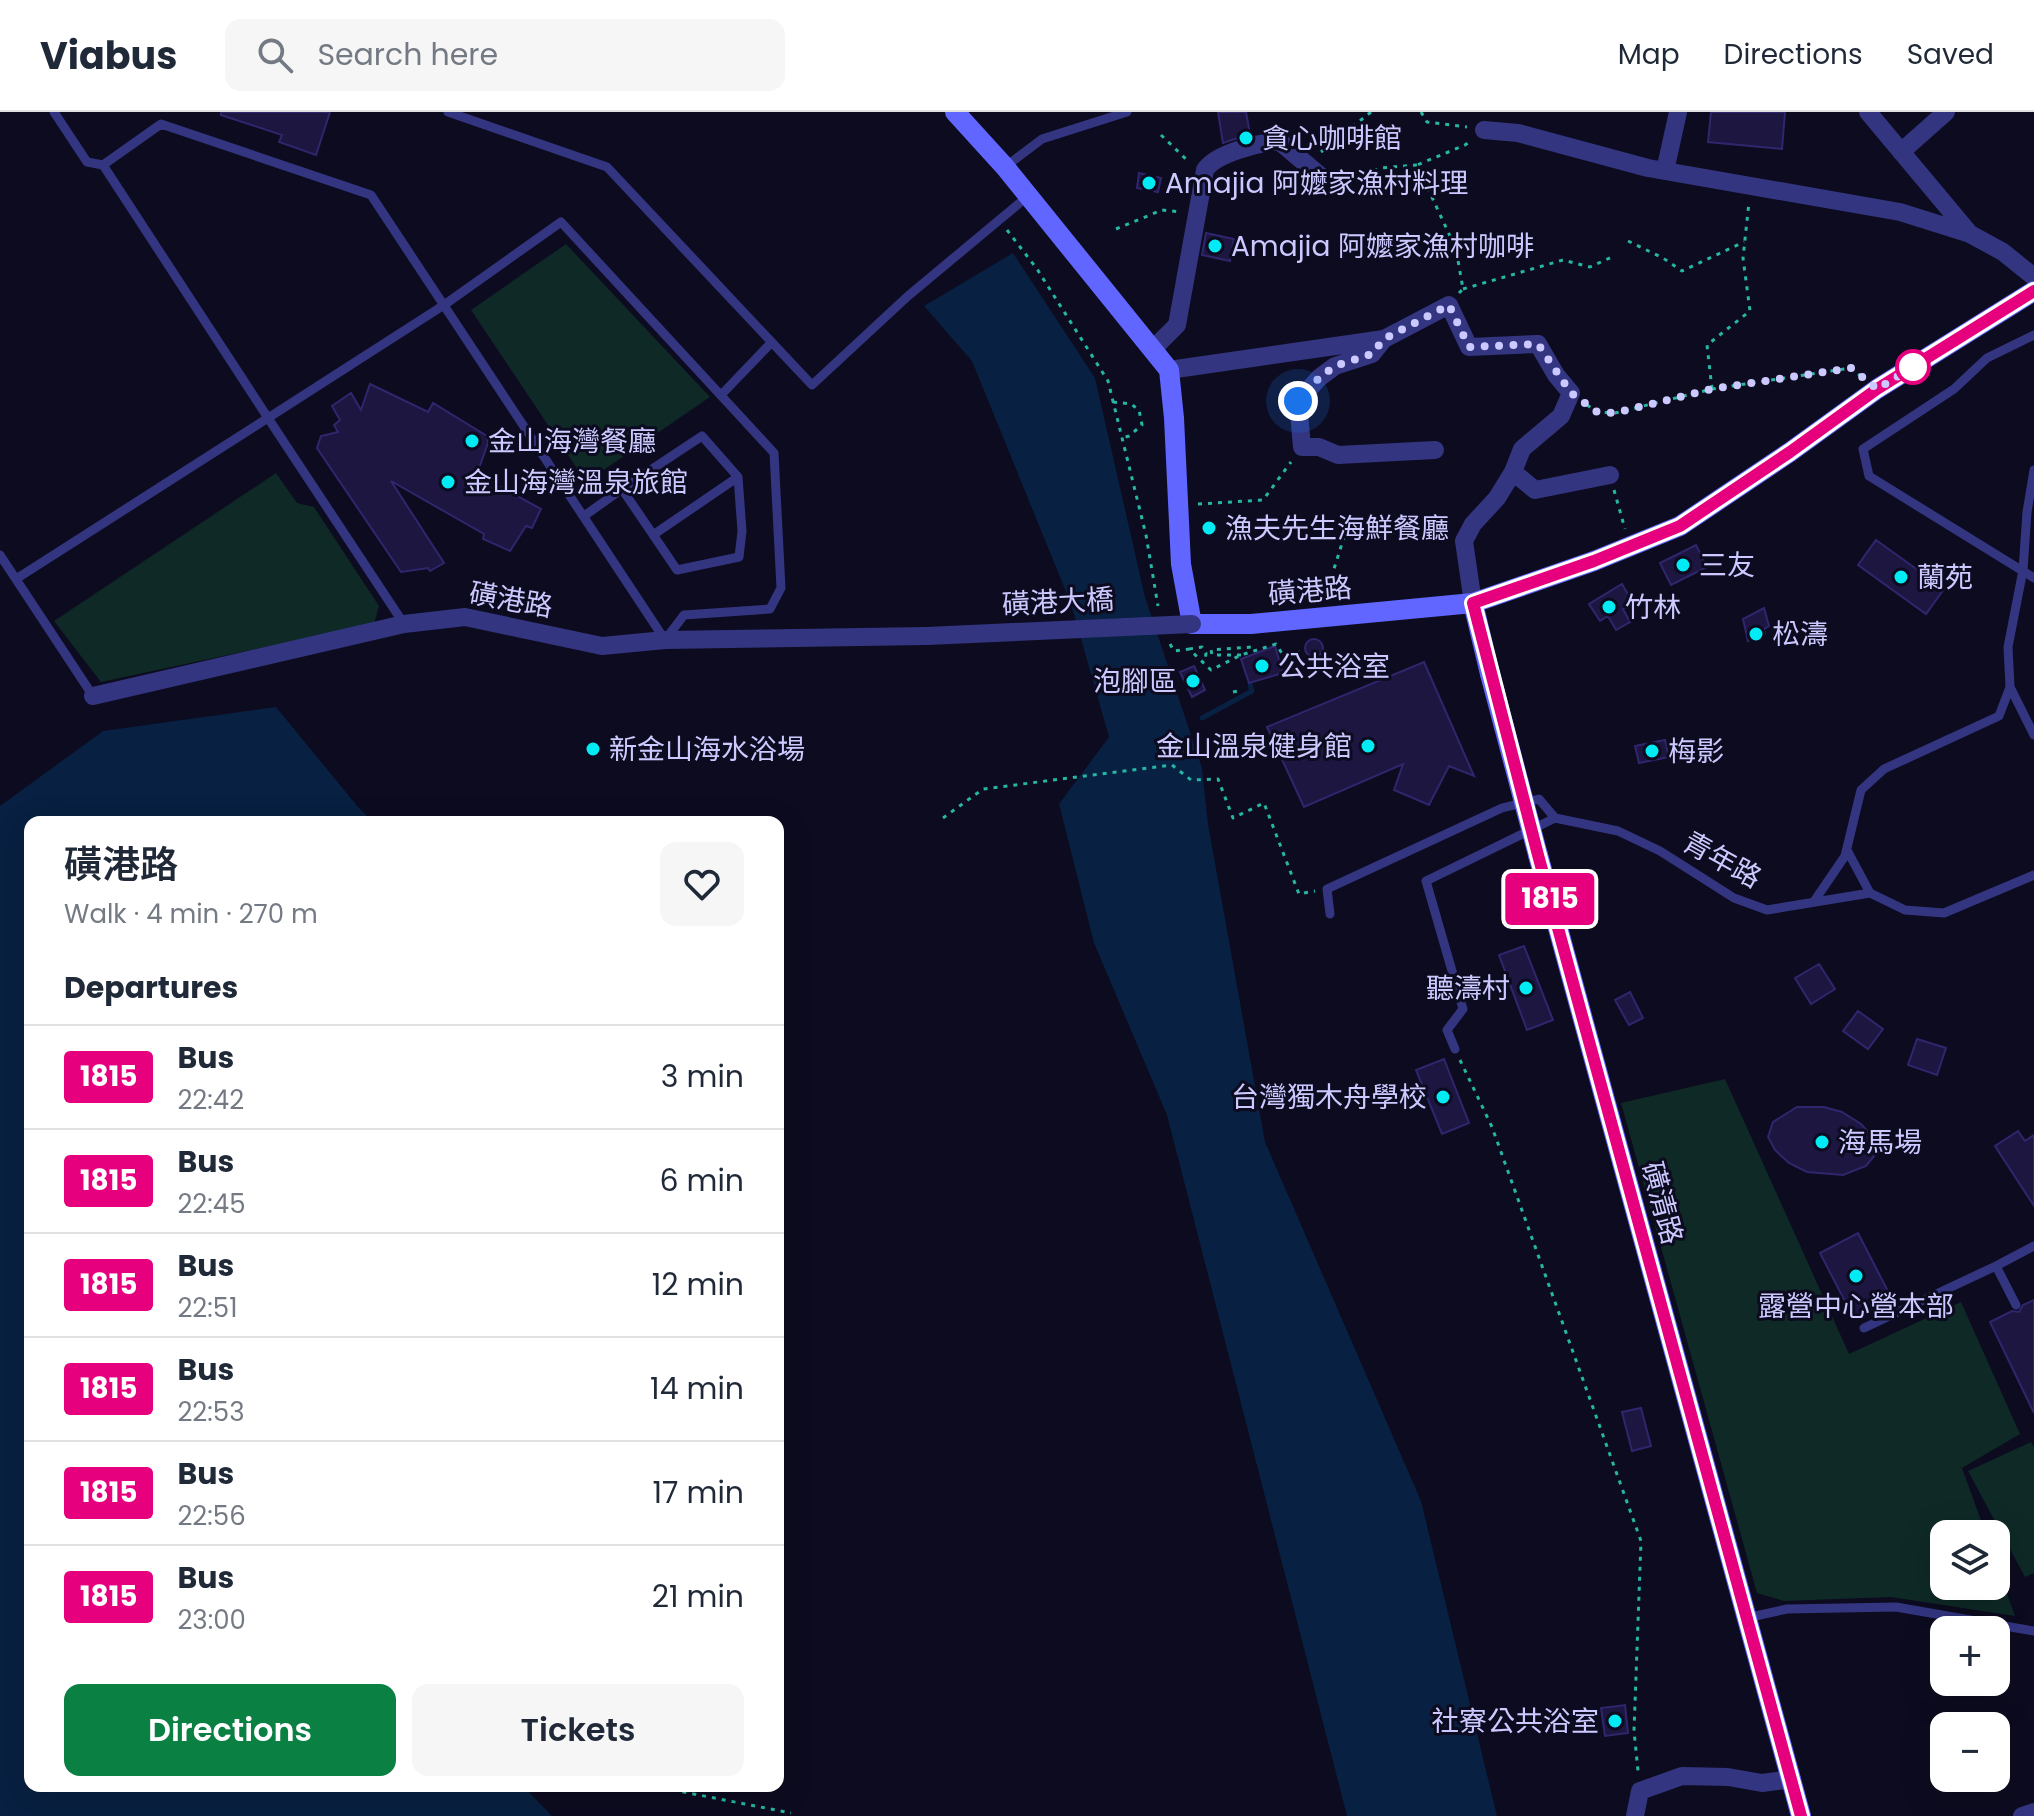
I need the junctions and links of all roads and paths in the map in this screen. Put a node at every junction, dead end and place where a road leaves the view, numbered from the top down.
1 (54, 112) edge
2 (448, 112) edge
3 (955, 112) edge
4 (1127, 112) edge
5 (1371, 112) edge
6 (1421, 112) edge
7 (1678, 112) edge
8 (1868, 112) edge
9 (1946, 112) edge
10 (1484, 130) junction
11 (1161, 135) dead end
12 (1901, 152) junction
13 (1303, 161) junction
14 (103, 165) junction
15 (1417, 165) junction
16 (1005, 167) junction
17 (1205, 170) junction
18 (1665, 171) junction
19 (1324, 179) joint
20 (1751, 187) junction
21 (1028, 196) junction
22 (1197, 213) junction
23 (999, 220) junction
24 (1116, 229) dead end
25 (1970, 234) junction
26 (1628, 241) dead end
27 (1744, 242) junction
28 (1614, 256) dead end
29 (2034, 277) edge
30 (1463, 289) junction
31 (2034, 291) edge
32 (444, 305) junction
33 (1449, 305) junction
34 (2034, 335) edge
35 (1384, 339) junction
36 (771, 343) junction
37 (1153, 349) junction
38 (1169, 370) junction
39 (1712, 389) junction
40 (1877, 389) junction
41 (1571, 393) junction
42 (722, 394) junction
43 (1113, 402) junction
44 (268, 418) junction
45 (1122, 438) junction
46 (1302, 447) junction
47 (1435, 450) dead end
48 (2034, 470) edge
49 (1513, 472) junction
50 (1610, 475) joint
51 (738, 477) junction
52 (622, 489) junction
53 (1179, 505) junction
54 (584, 516) junction
55 (1473, 524) junction
56 (653, 535) junction
57 (1630, 546) junction
58 (0, 555) edge
59 (2023, 570) junction
60 (2034, 578) edge
61 (16, 579) junction
62 (1473, 603) junction
63 (1161, 616) dead end
64 (1337, 618) junction
65 (404, 624) junction
66 (1192, 624) junction
67 (927, 636) joint
68 (665, 640) junction
69 (1252, 641) dead end
70 (1168, 642) dead end
71 (1189, 649) junction
72 (1304, 651) dead end
73 (1241, 655) junction
74 (1204, 663) junction
75 (1237, 687) dead end
76 (2010, 687) junction
77 (1233, 692) dead end
78 (93, 696) joint
79 (2034, 735) edge
80 (943, 818) dead end
81 (1555, 818) junction
82 (1847, 850) junction
83 (2034, 875) edge
84 (1327, 889) junction
85 (1870, 893) junction
86 (1815, 900) junction
87 (1330, 914) dead end
88 (1455, 1049) joint
89 (2034, 1246) edge
90 (1996, 1266) junction
91 (2016, 1305) dead end
92 (1864, 1328) dead end
93 (1746, 1618) junction
94 (2034, 1631) edge
95 (1792, 1779) junction
96 (1640, 1791) junction
97 (684, 1792) edge
98 (2034, 1812) edge
99 (791, 1813) dead end
100 (1635, 1816) edge
101 (1801, 1816) edge
102 (2022, 1816) edge

1 - 14 lane
2 - 36 lane
3 - 16 street
4 - 16 lane
5 - 13 path
6 - 10 path
7 - 18 street
8 - 12 street
9 - 12 street
10 - 15 path
10 - 18 street
11 - 17 path
12 - 25 street
13 - 17 street
13 - 19 street
14 - 32 lane
14 - 44 lane
15 - 19 path
15 - 30 path
16 - 21 street
17 - 22 street
18 - 20 street
20 - 25 street
20 - 27 path
21 - 23 lane
21 - 37 street
22 - 24 path
22 - 37 street
23 - 36 lane
23 - 43 path
25 - 29 street
26 - 27 path
27 - 39 path
28 - 30 path
30 - 33 path
31 - 40 street, 磺港路
32 - 42 lane
32 - 44 lane
32 - 54 lane
33 - 35 street
33 - 41 street
34 - 59 lane
35 - 38 street
35 - 46 street
36 - 42 lane
37 - 38 street
38 - 53 street
39 - 40 path
39 - 41 path
40 - 57 street, 磺港路
41 - 49 street
42 - 68 lane
43 - 45 path
43 - 45 path
44 - 61 lane
44 - 65 lane
45 - 63 path
46 - 47 street
46 - 53 path
48 - 59 lane
49 - 50 street
49 - 55 street
50 - 57 path
51 - 52 lane
51 - 56 lane
51 - 56 lane
52 - 54 lane
52 - 56 lane
53 - 66 street
54 - 68 lane
55 - 62 street
55 - 64 path
57 - 62 street, 磺港路
58 - 61 lane
59 - 60 lane
59 - 76 lane
61 - 78 lane
62 - 64 street, 磺港路
62 - 93 street, 磺清路, bridge
64 - 66 street, 磺港路
65 - 68 street, 磺港路
65 - 78 street, 磺港路
66 - 67 street, 磺港大橋, bridge
67 - 68 street, 磺港路
69 - 73 path
70 - 71 path
71 - 74 path
71 - 74 path
72 - 73 path
73 - 74 path
75 - 77 path
76 - 79 lane
76 - 82 lane
80 - 84 path
81 - 84 lane, 青年路
81 - 86 lane, 青年路
81 - 88 lane
82 - 85 lane
82 - 86 lane
83 - 85 lane
84 - 87 lane
85 - 86 lane, 青年路
88 - 96 path
89 - 90 lane
90 - 91 lane
90 - 92 lane
93 - 94 lane
93 - 95 street, 磺清路
95 - 96 street
95 - 101 street, 磺清路
96 - 100 street
97 - 99 path
98 - 102 street

